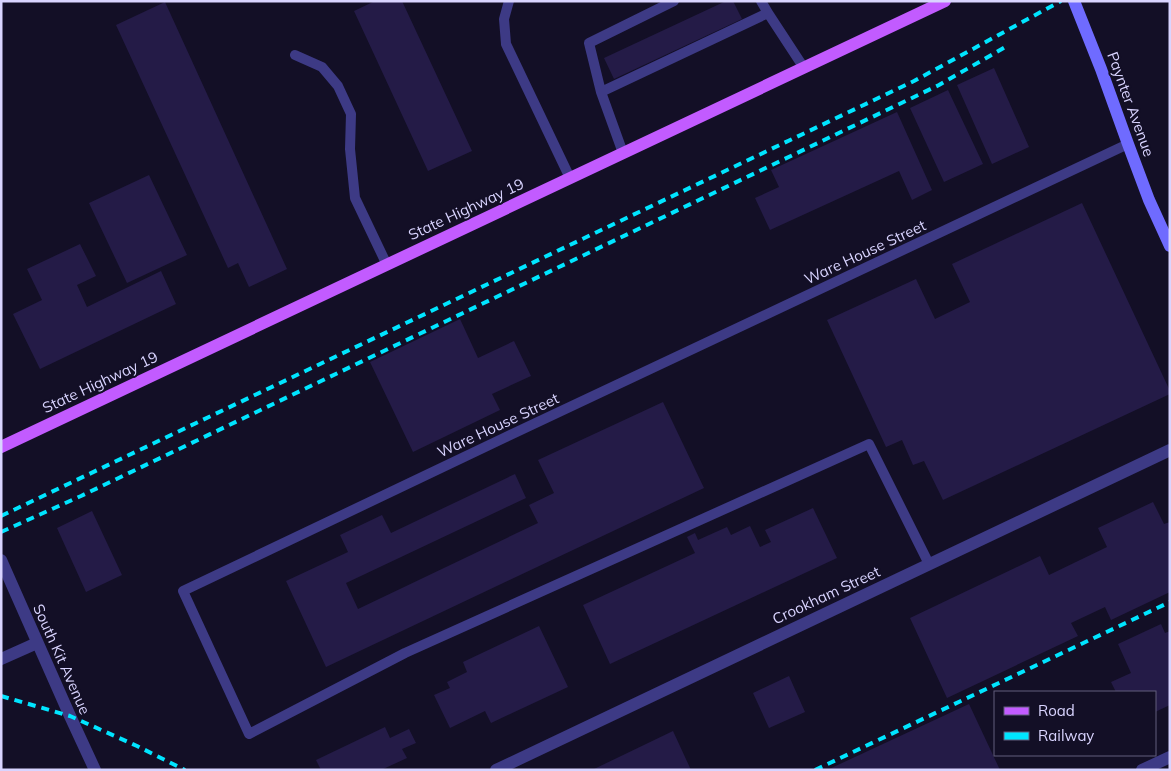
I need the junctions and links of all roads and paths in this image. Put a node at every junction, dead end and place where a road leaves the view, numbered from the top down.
1 (509, 1) edge
2 (674, 1) edge
3 (761, 1) edge
4 (945, 1) edge
5 (1074, 1) edge
6 (768, 13) junction
7 (295, 55) dead end
8 (804, 68) junction
9 (601, 92) junction
10 (1128, 144) junction
11 (623, 153) junction
12 (570, 178) junction
13 (1170, 246) edge
14 (387, 265) junction
15 (1, 446) edge
16 (1170, 450) edge
17 (1, 560) edge
18 (929, 564) junction
19 (37, 643) junction
20 (1, 659) edge
21 (1170, 757) edge
22 (95, 770) edge
23 (496, 770) edge
24 (1142, 770) edge

1 - 12 lane
2 - 9 lane
3 - 6 lane
4 - 8 main road, State Highway 19
5 - 10 street, Paynter Avenue
6 - 8 lane
6 - 9 lane
7 - 14 lane
8 - 11 main road, State Highway 19
9 - 11 lane
10 - 13 street, Paynter Avenue
10 - 18 lane, Ware House Street
11 - 12 main road, State Highway 19
12 - 14 main road, State Highway 19
14 - 15 main road, State Highway 19
16 - 18 street, Crookham Street
17 - 19 street, South Kit Avenue
18 - 23 street, Crookham Street
19 - 20 street
19 - 22 street, South Kit Avenue
21 - 24 street

